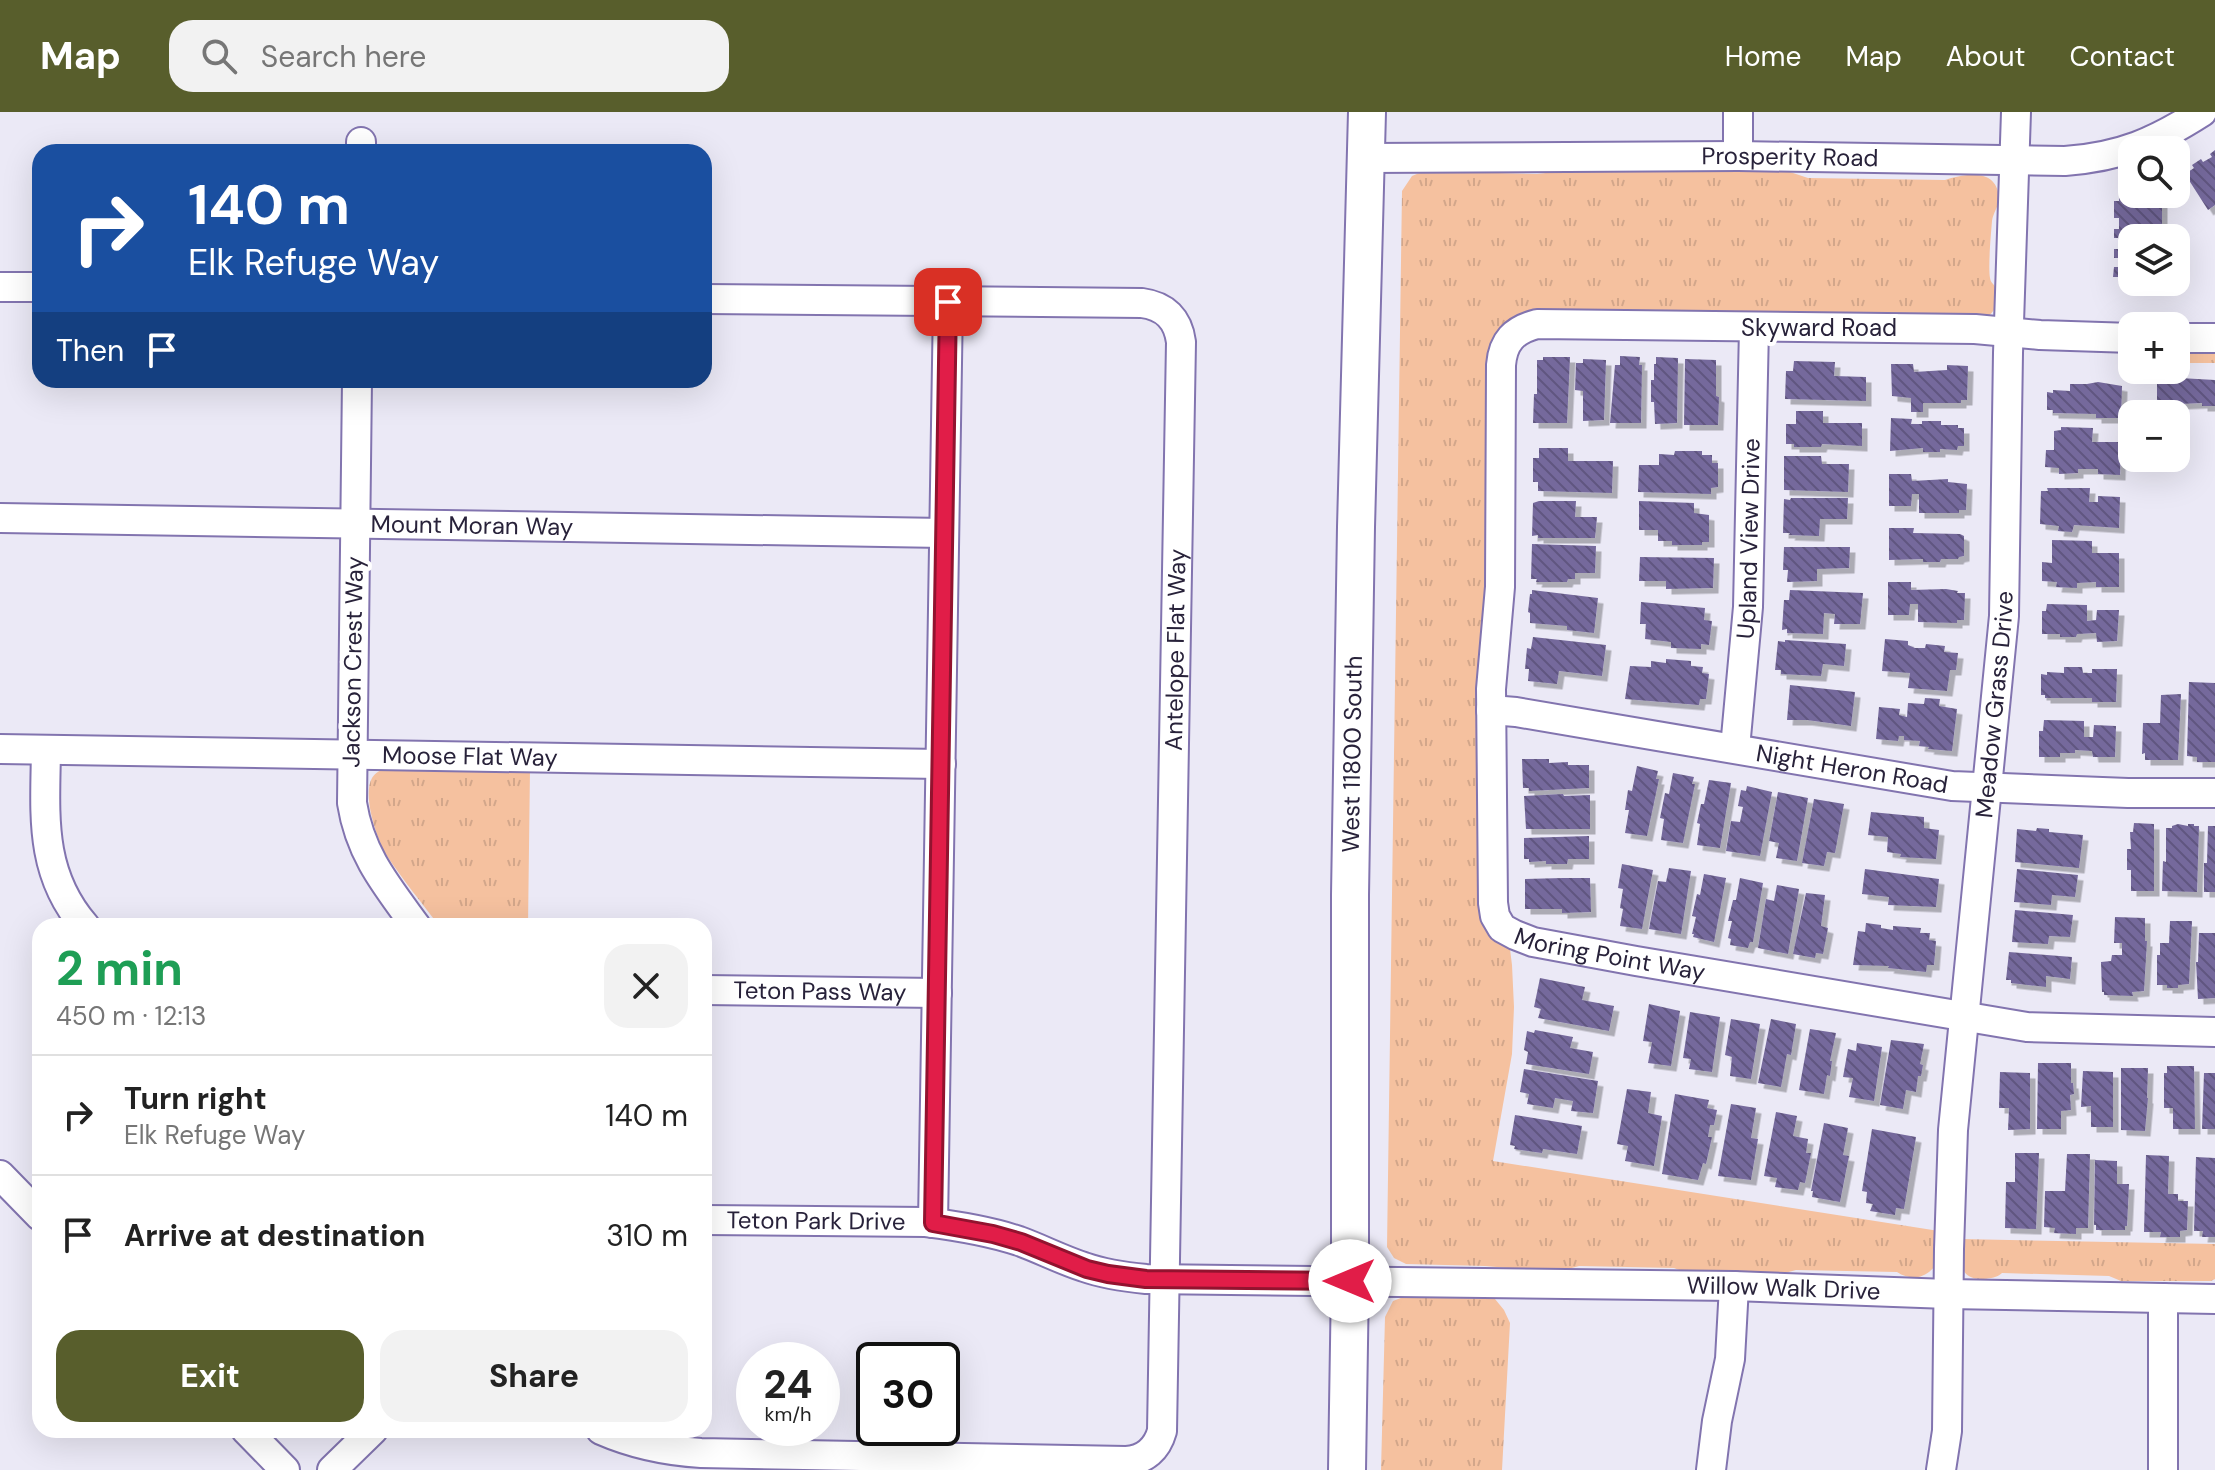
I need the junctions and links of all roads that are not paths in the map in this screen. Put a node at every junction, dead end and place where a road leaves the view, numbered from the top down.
1 (1367, 112) edge
2 (1738, 112) edge
3 (2016, 112) edge
4 (2202, 112) edge
5 (1738, 156) junction
6 (1366, 158) junction
7 (2015, 161) junction
8 (0, 287) edge
9 (32, 287) edge
10 (712, 299) edge
11 (948, 302) junction
12 (1754, 328) junction
13 (2009, 332) junction
14 (1510, 337) joint
15 (2118, 338) edge
16 (2190, 338) edge
17 (2215, 338) edge
18 (357, 388) edge
19 (0, 518) edge
20 (355, 524) junction
21 (944, 533) junction
22 (1491, 710) junction
23 (1735, 748) junction
24 (0, 749) edge
25 (46, 750) junction
26 (351, 755) junction
27 (941, 764) junction
28 (1987, 788) junction
29 (2215, 793) edge
30 (79, 918) edge
31 (410, 918) edge
32 (712, 990) edge
33 (937, 993) junction
34 (1965, 1017) junction
35 (2215, 1032) edge
36 (0, 1175) edge
37 (32, 1208) edge
38 (712, 1220) edge
39 (933, 1223) junction
40 (1165, 1279) junction
41 (1350, 1281) junction
42 (1734, 1286) junction
43 (1948, 1294) junction
44 (2163, 1298) junction
45 (2215, 1299) edge
46 (254, 1438) edge
47 (365, 1438) edge
48 (622, 1438) edge
49 (285, 1470) edge
50 (332, 1470) edge
51 (1347, 1470) edge
52 (1711, 1470) edge
53 (1941, 1470) edge
54 (2163, 1470) edge

1 - 6 main road, West 11800 South
2 - 5 street
3 - 7 street, Meadow Grass Drive
4 - 7 street, Prosperity Road
5 - 6 street, Prosperity Road
5 - 7 street, Prosperity Road
6 - 41 main road, West 11800 South
7 - 13 street, Meadow Grass Drive
8 - 9 street
10 - 11 street, Antelope Flat Way
11 - 21 street
11 - 40 street, Antelope Flat Way
12 - 13 street, Skyward Road
12 - 14 street, Skyward Road
12 - 23 street, Upland View Drive
13 - 15 street, Skyward Road
13 - 28 street, Meadow Grass Drive
14 - 22 street, Moring Point Way
16 - 17 street
18 - 20 street, Jackson Crest Way
19 - 20 street, Mount Moran Way
20 - 21 street, Mount Moran Way
20 - 26 street, Jackson Crest Way
21 - 27 street
22 - 23 street, Night Heron Road
22 - 34 street, Moring Point Way
23 - 28 street, Night Heron Road
24 - 25 street, Moose Flat Way
25 - 26 street, Moose Flat Way
25 - 30 street
26 - 27 street, Moose Flat Way
26 - 31 street, Jackson Crest Way
27 - 33 street
28 - 29 street, Night Heron Road
28 - 34 street, Meadow Grass Drive
32 - 33 street, Teton Pass Way
33 - 39 street
34 - 35 street, Moring Point Way
34 - 43 street, Meadow Grass Drive
36 - 37 street
38 - 39 street, Teton Park Drive
39 - 40 street, Teton Park Drive
40 - 41 street, Teton Park Drive
40 - 48 street, Antelope Flat Way
41 - 42 street, Willow Walk Drive
41 - 51 main road, West 11800 South
42 - 43 street, Willow Walk Drive
42 - 52 street
43 - 44 street, Willow Walk Drive
43 - 53 street, Meadow Grass Drive
44 - 45 street, Willow Walk Drive
44 - 54 street
46 - 49 street
47 - 50 street

